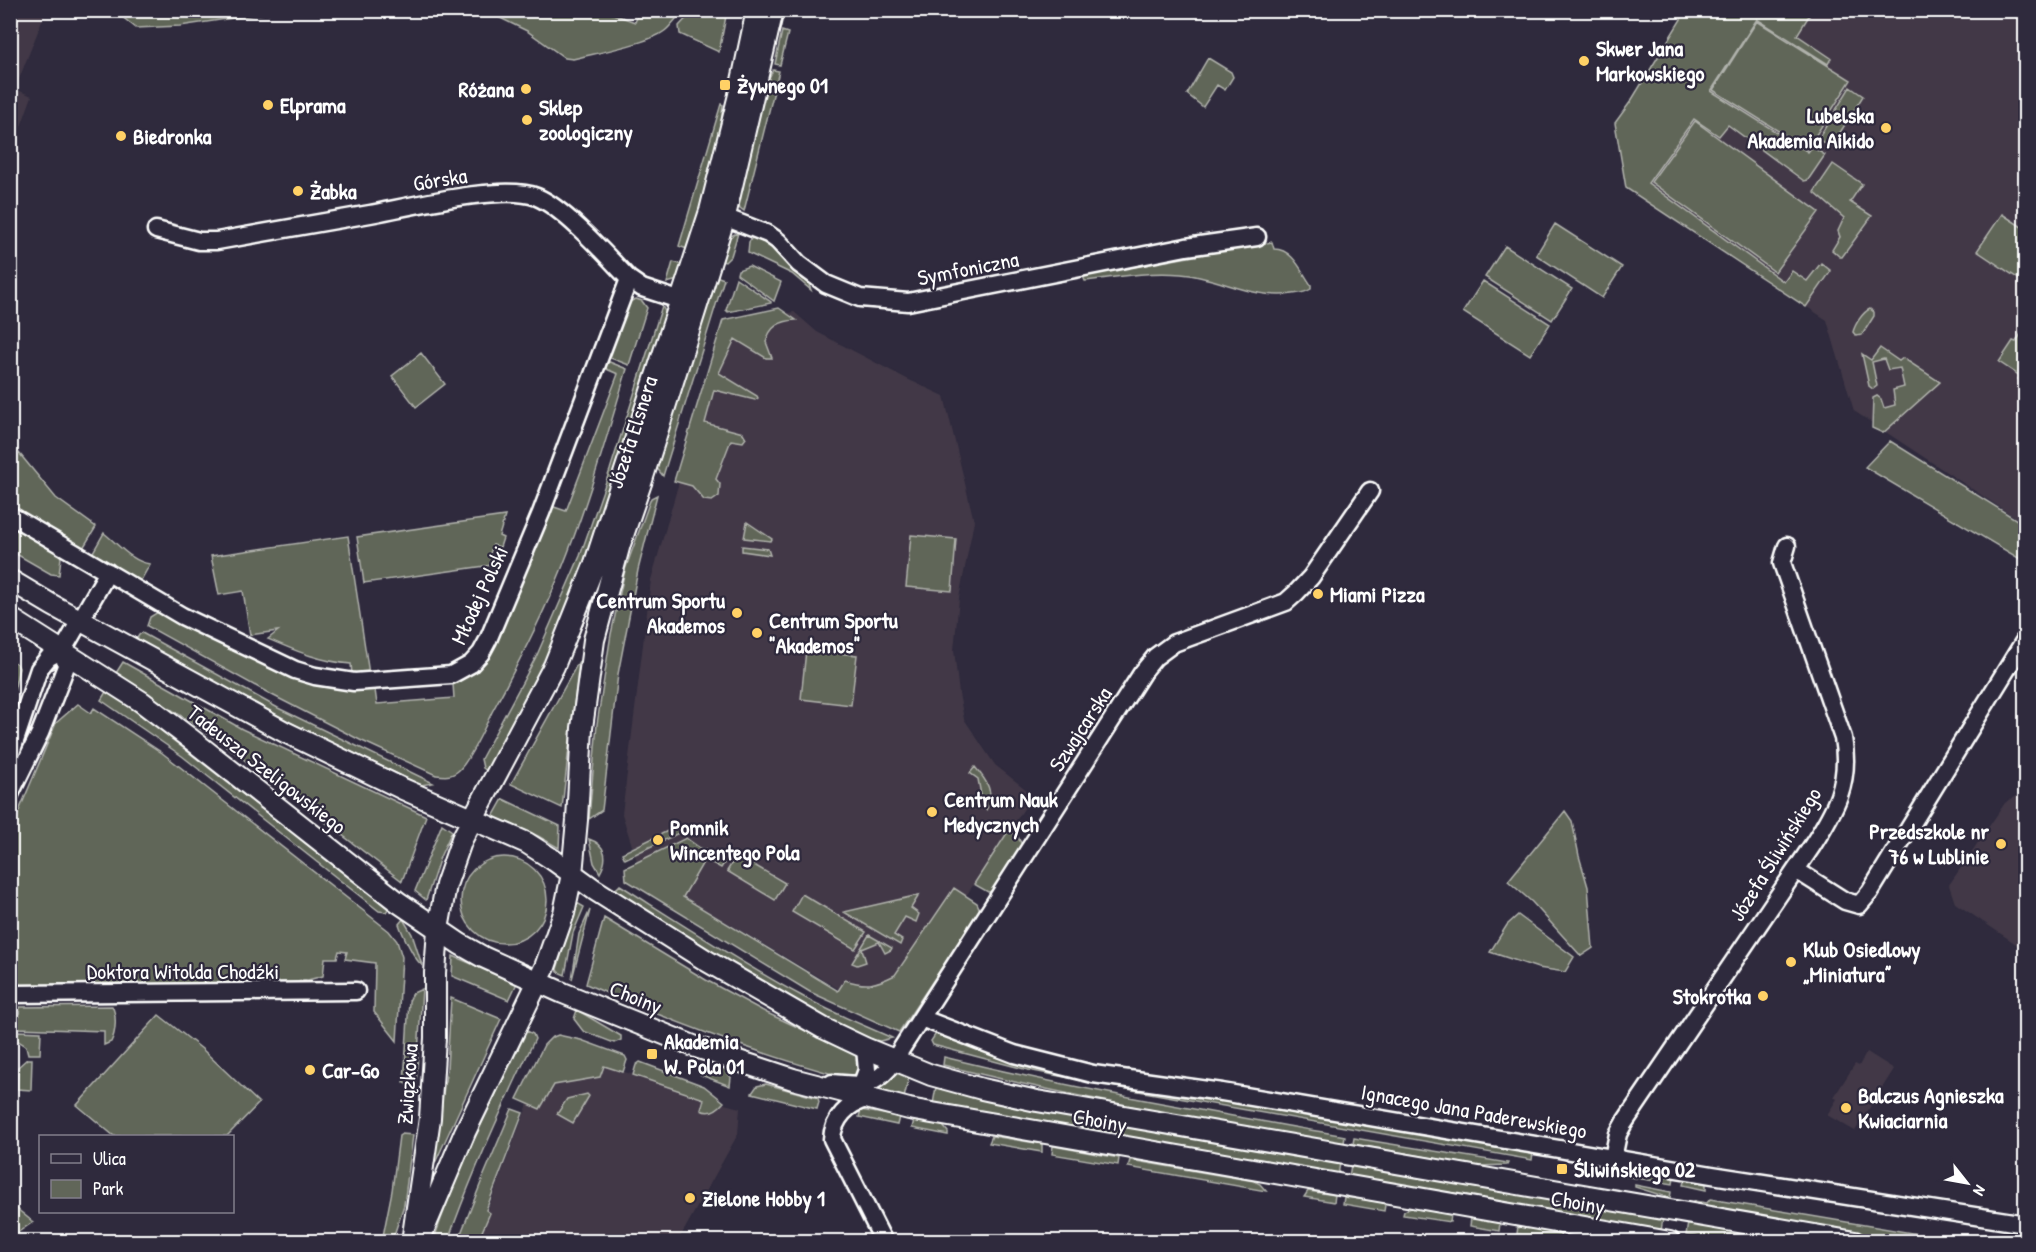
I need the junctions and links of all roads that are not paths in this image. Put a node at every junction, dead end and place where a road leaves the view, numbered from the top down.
1 (758, 10) edge
2 (773, 10) edge
3 (718, 214) junction
4 (156, 230) dead end
5 (1257, 237) dead end
6 (629, 279) junction
7 (689, 303) junction
8 (1370, 491) dead end
9 (10, 515) edge
10 (1787, 546) dead end
11 (108, 572) junction
12 (10, 580) edge
13 (10, 618) edge
14 (80, 620) junction
15 (2025, 638) edge
16 (63, 650) junction
17 (10, 756) edge
18 (10, 795) edge
19 (473, 818) junction
20 (1796, 870) junction
21 (572, 874) junction
22 (438, 929) junction
23 (537, 982) junction
24 (356, 991) dead end
25 (10, 994) edge
26 (921, 1018) junction
27 (865, 1048) junction
28 (894, 1060) junction
29 (793, 1079) junction
30 (828, 1089) junction
31 (864, 1092) junction
32 (836, 1125) junction
33 (1613, 1158) junction
34 (2025, 1224) edge
35 (412, 1242) edge
36 (418, 1242) edge
37 (884, 1242) edge
38 (1670, 1242) edge
39 (1855, 1242) edge

1 - 3 street, Józefa Elsnera
2 - 3 street, Józefa Elsnera
3 - 5 street, Symfoniczna
3 - 7 street, Józefa Elsnera
4 - 6 street, Górska
6 - 7 street, Górska
6 - 11 street, Młodej Polski
7 - 19 street, Józefa Elsnera
7 - 21 street, Józefa Elsnera
8 - 26 street, Szwajcarska
9 - 11 street, Młodej Polski
10 - 20 street, Józefa Śliwińskiego
11 - 14 street
12 - 14 street, Tadeusza Szeligowskiego
13 - 16 street, Tadeusza Szeligowskiego
14 - 16 street
14 - 19 street, Tadeusza Szeligowskiego
15 - 20 street
16 - 17 street
16 - 18 street
16 - 22 street, Tadeusza Szeligowskiego
19 - 21 street, Tadeusza Szeligowskiego
19 - 22 street, Józefa Elsnera
20 - 33 street, Józefa Śliwińskiego
21 - 23 street, Józefa Elsnera
21 - 27 street, Choiny
22 - 23 street, Tadeusza Szeligowskiego
22 - 35 street, Związkowa
23 - 29 street, Choiny
23 - 36 street
24 - 25 street, Doktora Witolda Chodźki
26 - 28 street, Szwajcarska
26 - 33 street, Ignacego Jana Paderewskiego
27 - 28 street, Choiny
27 - 31 street
28 - 31 street, Szwajcarska
28 - 39 street, Choiny
29 - 30 street, Choiny
29 - 31 street
30 - 31 street, Choiny
30 - 32 street
31 - 32 street, Szwajcarska
31 - 38 street, Choiny
32 - 37 street
33 - 34 street, Ignacego Jana Paderewskiego

